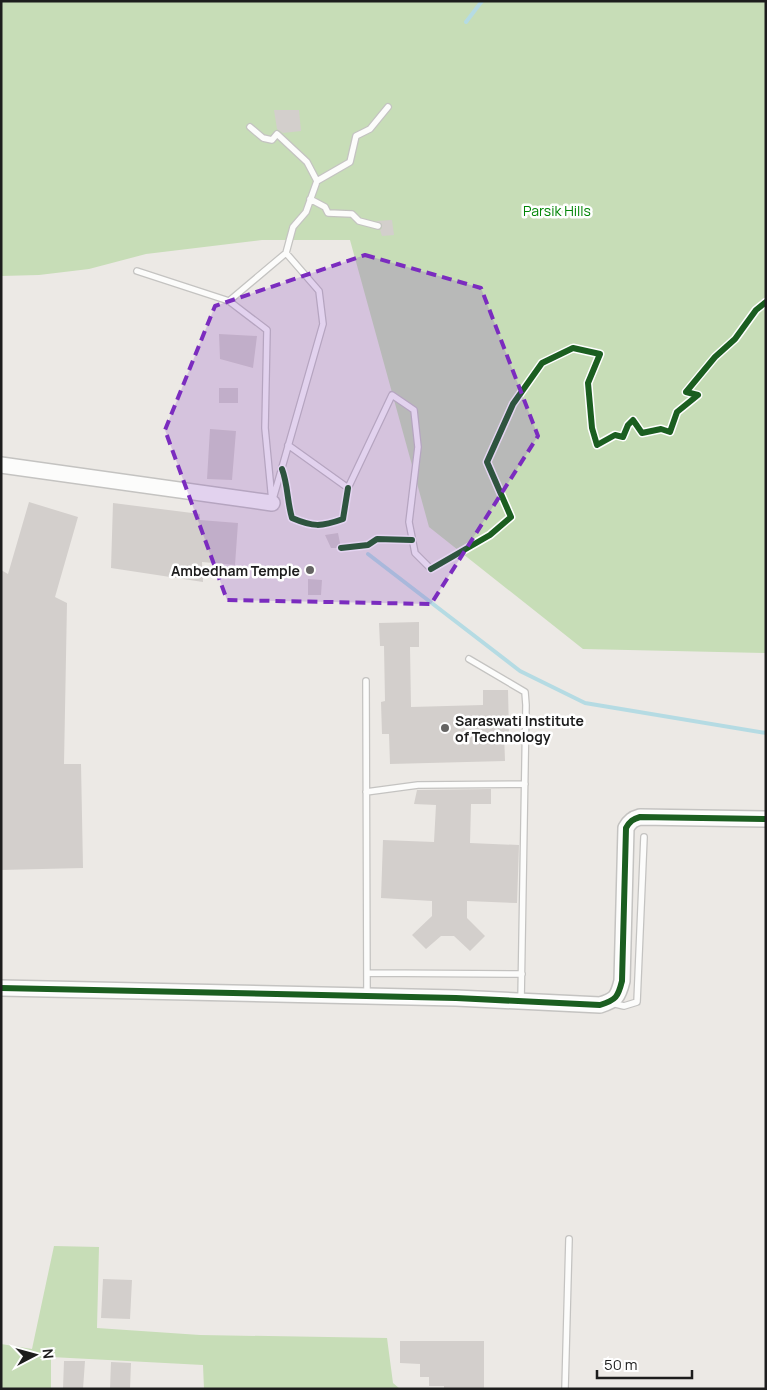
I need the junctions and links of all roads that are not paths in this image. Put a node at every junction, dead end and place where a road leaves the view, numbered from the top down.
1 (388, 107) dead end
2 (250, 127) dead end
3 (317, 180) junction
4 (310, 199) junction
5 (378, 226) dead end
6 (286, 253) junction
7 (137, 270) dead end
8 (229, 300) junction
9 (288, 445) junction
10 (1, 465) edge
11 (272, 503) junction
12 (431, 570) dead end
13 (469, 659) dead end
14 (366, 681) dead end
15 (525, 784) junction
16 (366, 792) junction
17 (766, 819) edge
18 (644, 837) dead end
19 (368, 973) junction
20 (522, 974) junction
21 (1, 988) edge
22 (367, 996) junction
23 (521, 1001) junction
24 (607, 1003) junction
25 (569, 1239) dead end
26 (565, 1389) edge

1 - 3 lane
2 - 3 lane
3 - 4 lane
4 - 5 lane
4 - 6 lane
6 - 8 lane
6 - 9 lane
7 - 8 lane
8 - 11 lane
9 - 11 lane
9 - 12 lane
10 - 11 street
13 - 15 lane
14 - 16 lane
15 - 16 lane
15 - 20 lane
16 - 19 lane
17 - 24 street
18 - 24 lane
19 - 20 lane
19 - 22 lane
20 - 23 lane
21 - 22 street
22 - 23 street
23 - 24 street
25 - 26 lane

